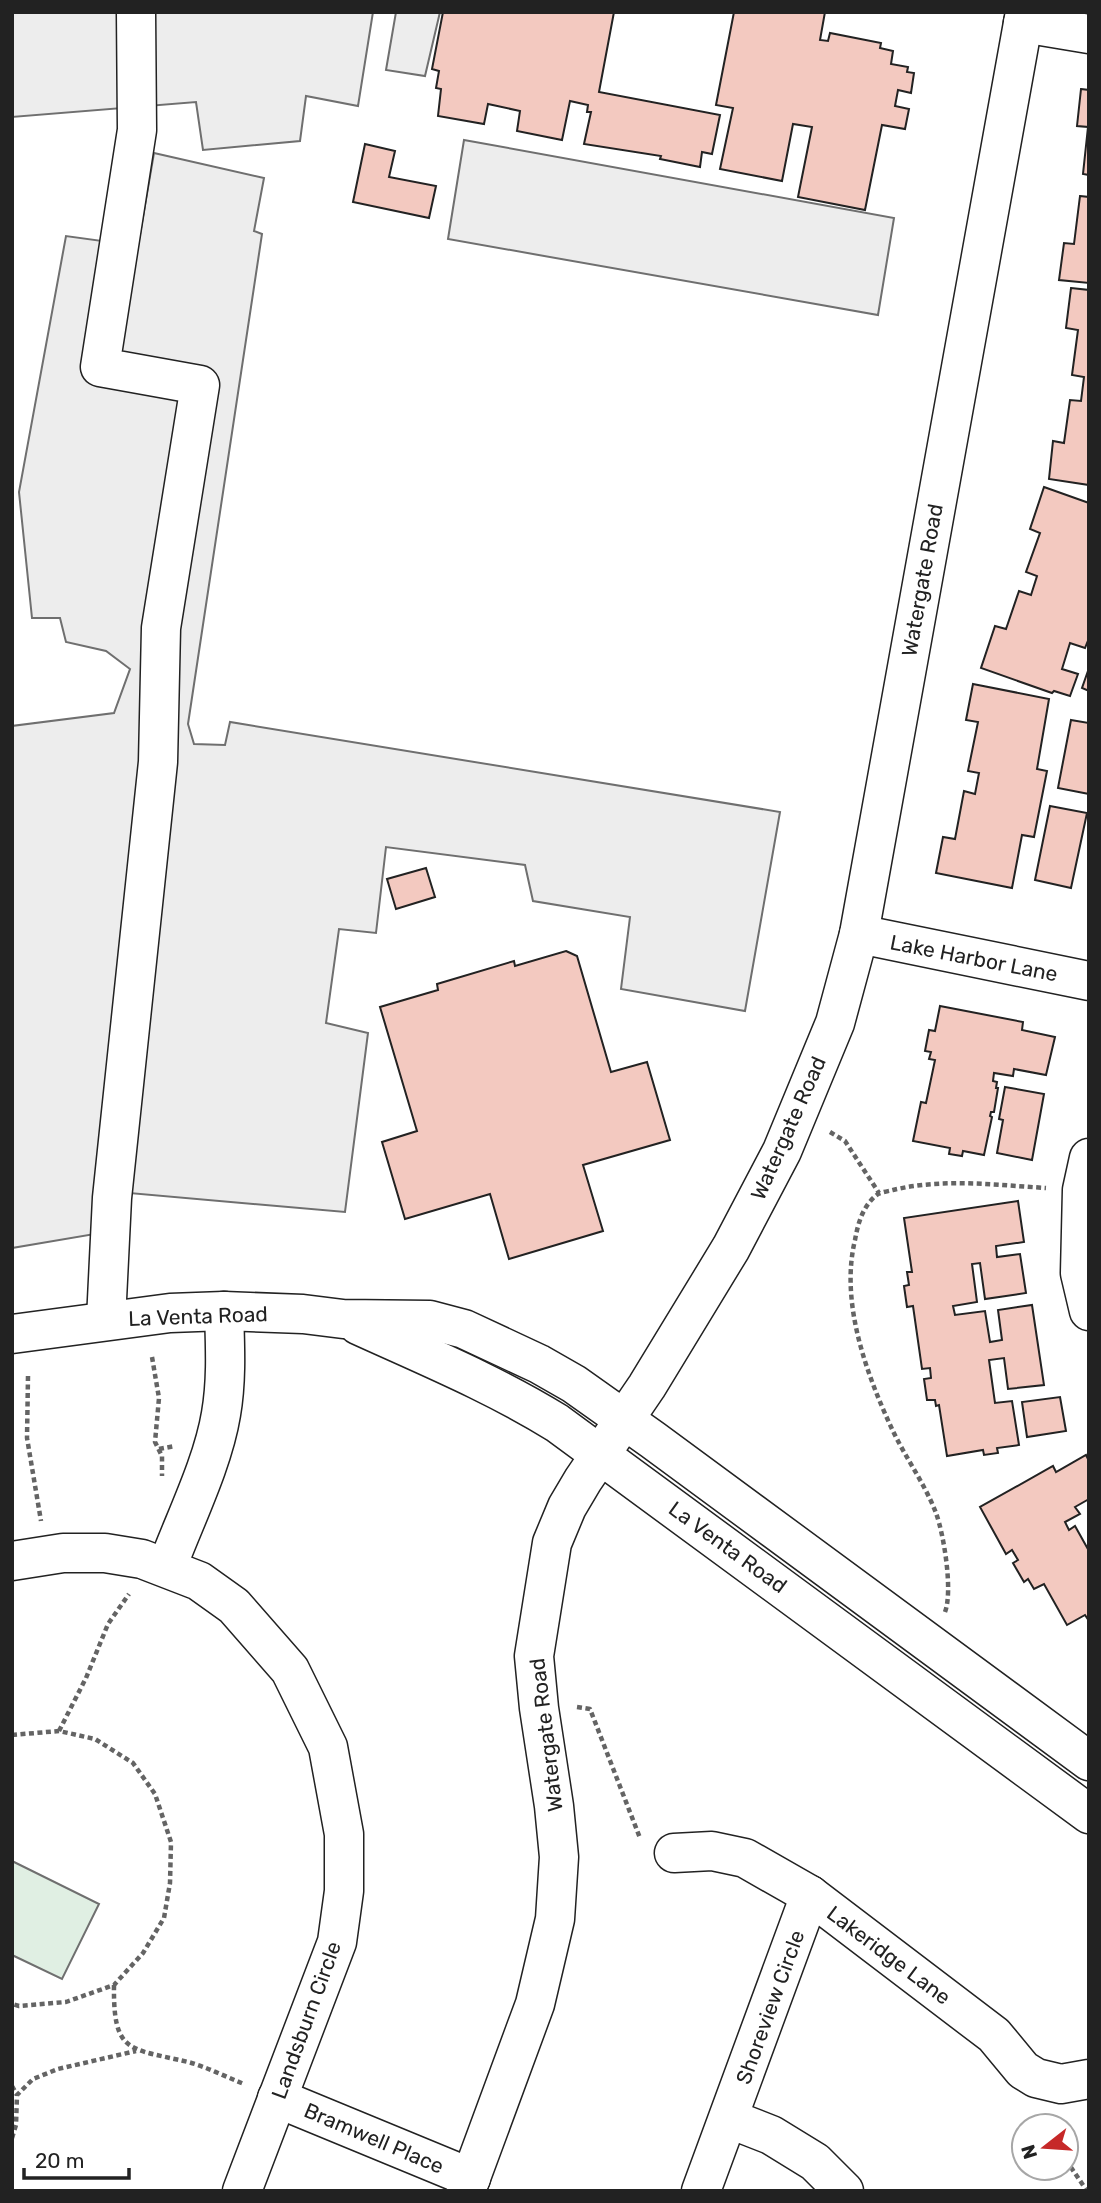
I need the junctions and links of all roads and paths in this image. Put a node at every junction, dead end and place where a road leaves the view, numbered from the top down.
1 (136, 12) edge
2 (1024, 17) edge
3 (1089, 34) edge
4 (859, 934) junction
5 (1089, 981) edge
6 (798, 1113) junction
7 (1085, 1174) edge
8 (879, 1194) junction
9 (224, 1311) junction
10 (1089, 1311) edge
11 (344, 1319) junction
12 (106, 1321) junction
13 (12, 1334) edge
14 (28, 1376) dead end
15 (624, 1419) junction
16 (600, 1455) junction
17 (29, 1559) edge
18 (167, 1567) junction
19 (942, 1620) dead end
20 (539, 1708) junction
21 (12, 1734) edge
22 (1089, 1761) edge
23 (1089, 1814) edge
24 (674, 1853) joint
25 (810, 1895) junction
26 (114, 1984) junction
27 (12, 2004) edge
28 (136, 2051) junction
29 (1089, 2079) edge
30 (12, 2086) edge
31 (17, 2095) junction
32 (277, 2098) junction
33 (730, 2119) junction
34 (12, 2138) edge
35 (468, 2185) edge
36 (242, 2191) edge
37 (701, 2191) edge
38 (844, 2191) edge

1 - 12 street
2 - 3 street
2 - 4 street, Watergate Road
4 - 5 street, Lake Harbor Lane
4 - 6 street, Watergate Road
6 - 8 path
6 - 15 street, Watergate Road
7 - 8 path
7 - 10 street
8 - 19 path
9 - 11 street, La Venta Road
9 - 12 street, La Venta Road
9 - 18 street
11 - 15 street, La Venta Road
11 - 16 street, La Venta Road
12 - 13 street, La Venta Road
14 - 17 path
15 - 16 street, Watergate Road
15 - 22 street, La Venta Road
16 - 20 street, Watergate Road
16 - 23 street, La Venta Road
17 - 18 street, Landsburn Circle
18 - 32 street, Landsburn Circle
20 - 24 path
20 - 35 street, Watergate Road
21 - 26 path
24 - 25 street, Lakeridge Lane
25 - 29 street, Lakeridge Lane
25 - 33 street, Shoreview Circle
26 - 27 path
26 - 28 path
28 - 31 path
28 - 32 path
30 - 31 path
31 - 34 path
32 - 35 street, Bramwell Place
32 - 36 street, Landsburn Circle
33 - 37 street, Shoreview Circle
33 - 38 street

